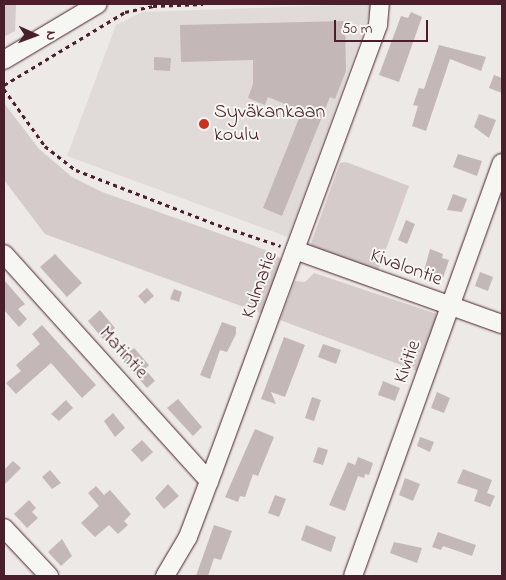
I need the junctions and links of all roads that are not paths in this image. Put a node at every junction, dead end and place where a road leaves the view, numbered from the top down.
1 (98, 4) edge
2 (380, 4) edge
3 (4, 60) edge
4 (502, 163) edge
5 (295, 250) junction
6 (4, 254) edge
7 (451, 307) junction
8 (502, 324) edge
9 (209, 481) junction
10 (4, 528) edge
11 (49, 576) edge
12 (165, 576) edge
13 (353, 576) edge

1 - 3 street
2 - 5 street, Kulmatie
4 - 7 street, Kivitie
5 - 7 street, Kivalontie
5 - 9 street, Kulmatie
6 - 9 street, Matintie
7 - 8 street, Kivalontie
7 - 13 street, Kivitie
9 - 12 street, Kulmatie
10 - 11 street

